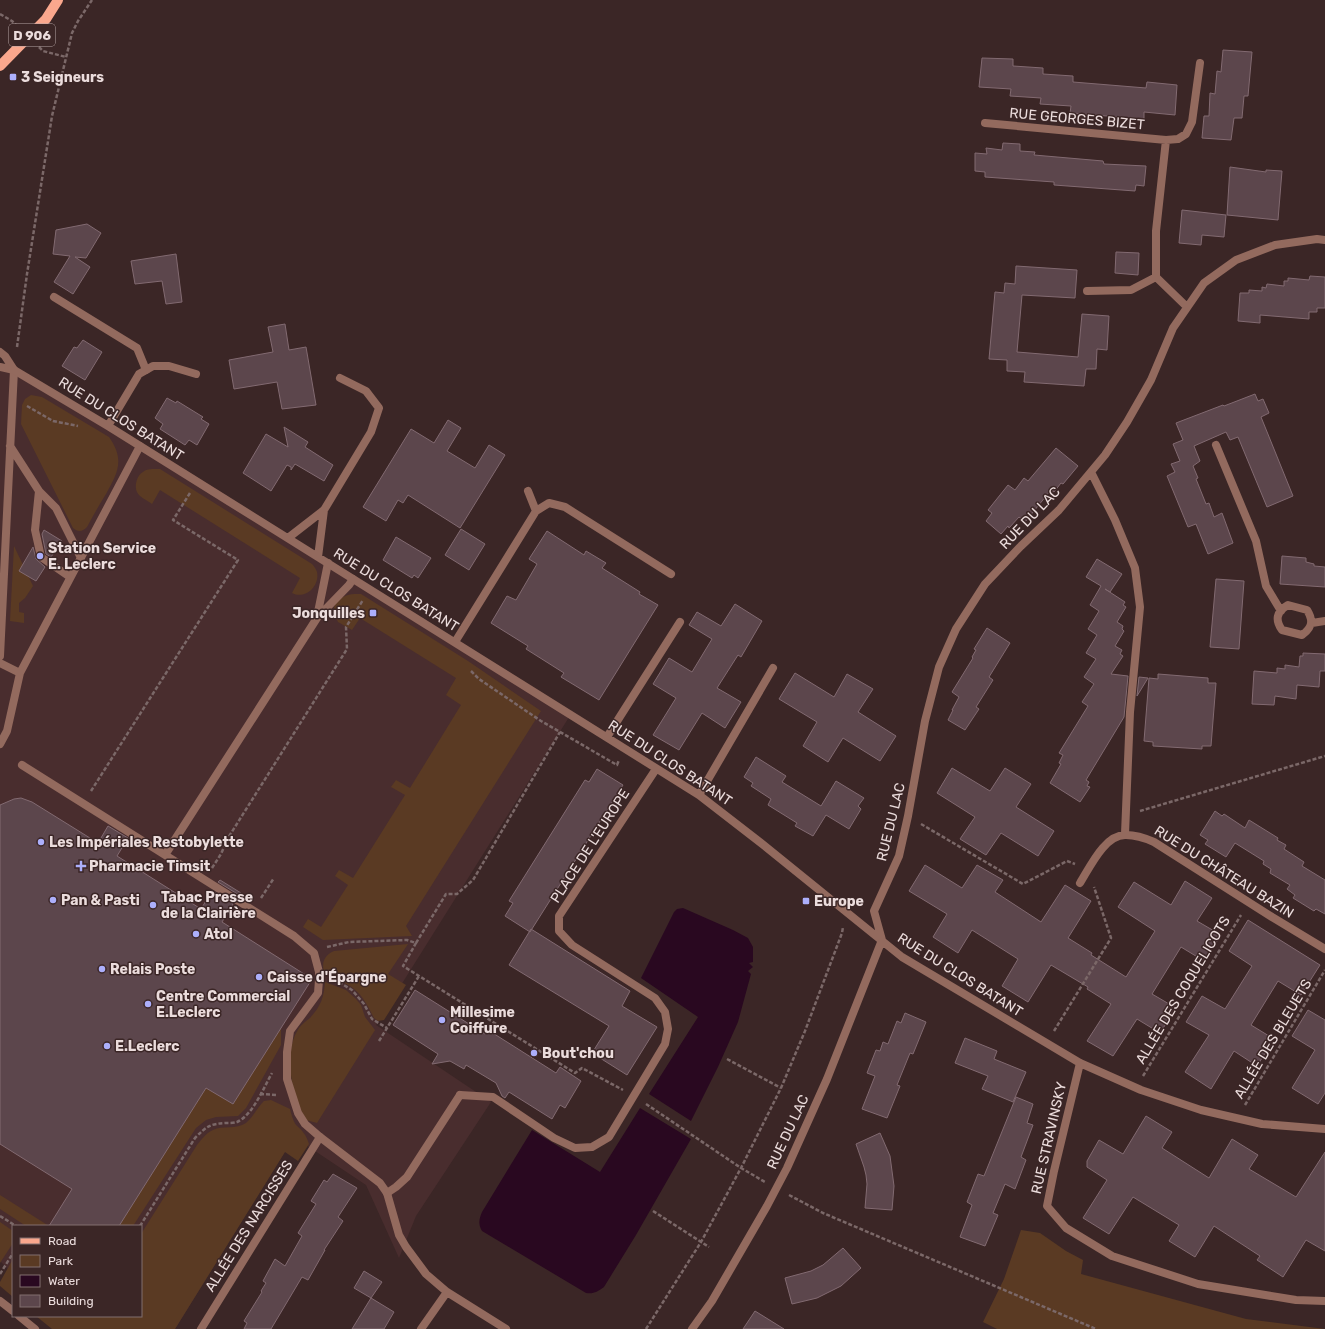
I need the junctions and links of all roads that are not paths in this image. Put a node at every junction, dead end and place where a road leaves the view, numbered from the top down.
1 (58, 0) edge
2 (1200, 64) dead end
3 (0, 66) edge
4 (985, 124) dead end
5 (1166, 140) junction
6 (1325, 240) edge
7 (1156, 277) junction
8 (1087, 291) dead end
9 (54, 297) dead end
10 (1187, 307) junction
11 (0, 352) edge
12 (0, 367) edge
13 (14, 370) junction
14 (146, 370) junction
15 (196, 374) dead end
16 (340, 378) dead end
17 (108, 426) junction
18 (1216, 445) dead end
19 (10, 446) junction
20 (140, 446) junction
21 (1091, 472) junction
22 (39, 491) junction
23 (528, 491) dead end
24 (324, 510) junction
25 (536, 511) junction
26 (288, 538) junction
27 (318, 557) junction
28 (80, 558) junction
29 (328, 563) junction
30 (671, 574) dead end
31 (70, 577) junction
32 (354, 579) junction
33 (1281, 611) junction
34 (317, 618) junction
35 (1325, 621) edge
36 (680, 622) dead end
37 (1312, 623) junction
38 (455, 642) junction
39 (0, 656) edge
40 (0, 663) edge
41 (773, 668) dead end
42 (20, 673) junction
43 (607, 737) junction
44 (0, 744) edge
45 (22, 765) dead end
46 (656, 769) junction
47 (699, 795) junction
48 (1125, 834) junction
49 (165, 855) junction
50 (1080, 883) dead end
51 (882, 940) junction
52 (1325, 950) edge
53 (1080, 1063) junction
54 (1325, 1129) edge
55 (320, 1137) junction
56 (387, 1192) junction
57 (447, 1292) junction
58 (0, 1301) edge
59 (1325, 1301) edge
60 (12, 1310) edge
61 (20, 1317) edge
62 (35, 1329) edge
63 (200, 1329) edge
64 (421, 1329) edge
65 (506, 1329) edge
66 (692, 1329) edge

1 - 3 main road, D 906
2 - 5 street, RUE GEORGES BIZET
4 - 5 street, RUE GEORGES BIZET
5 - 7 street
6 - 10 street, RUE DU LAC
7 - 8 street
7 - 10 street
9 - 14 street
10 - 21 street, RUE DU LAC
11 - 13 street, RUE DU CLOS BATANT
12 - 13 street, RUE DU CLOS BATANT
13 - 17 street, RUE DU CLOS BATANT
13 - 19 street
14 - 15 street
14 - 17 street
16 - 24 street
17 - 20 street, RUE DU CLOS BATANT
18 - 33 street
19 - 22 street
19 - 39 street
20 - 26 street, RUE DU CLOS BATANT
20 - 28 street
21 - 48 street
21 - 51 street, RUE DU LAC
22 - 28 street
22 - 31 street
23 - 25 street
24 - 26 street
24 - 27 street
25 - 30 street
25 - 38 street
26 - 27 street, RUE DU CLOS BATANT
27 - 29 street, RUE DU CLOS BATANT
28 - 31 street
29 - 32 street, RUE DU CLOS BATANT
29 - 34 street
31 - 42 street
32 - 34 street
32 - 38 street, RUE DU CLOS BATANT
33 - 37 street
33 - 37 street
34 - 49 street
35 - 37 street
36 - 43 street
38 - 43 street, RUE DU CLOS BATANT
40 - 42 street
41 - 47 street
42 - 44 street
43 - 46 street, RUE DU CLOS BATANT
45 - 49 street
46 - 47 street, RUE DU CLOS BATANT
46 - 56 street, PLACE DE L'EUROPE
47 - 51 street, RUE DU CLOS BATANT
48 - 50 street
48 - 52 street, RUE DU CHÂTEAU BAZIN
49 - 55 street
51 - 53 street, RUE DU CLOS BATANT
51 - 66 street, RUE DU LAC
53 - 54 street, RUE DU CLOS BATANT
53 - 59 street, RUE STRAVINSKY
55 - 56 street
55 - 63 street, ALLÉE DES NARCISSES
56 - 57 street
57 - 64 street
57 - 65 street
58 - 60 street
61 - 62 street

